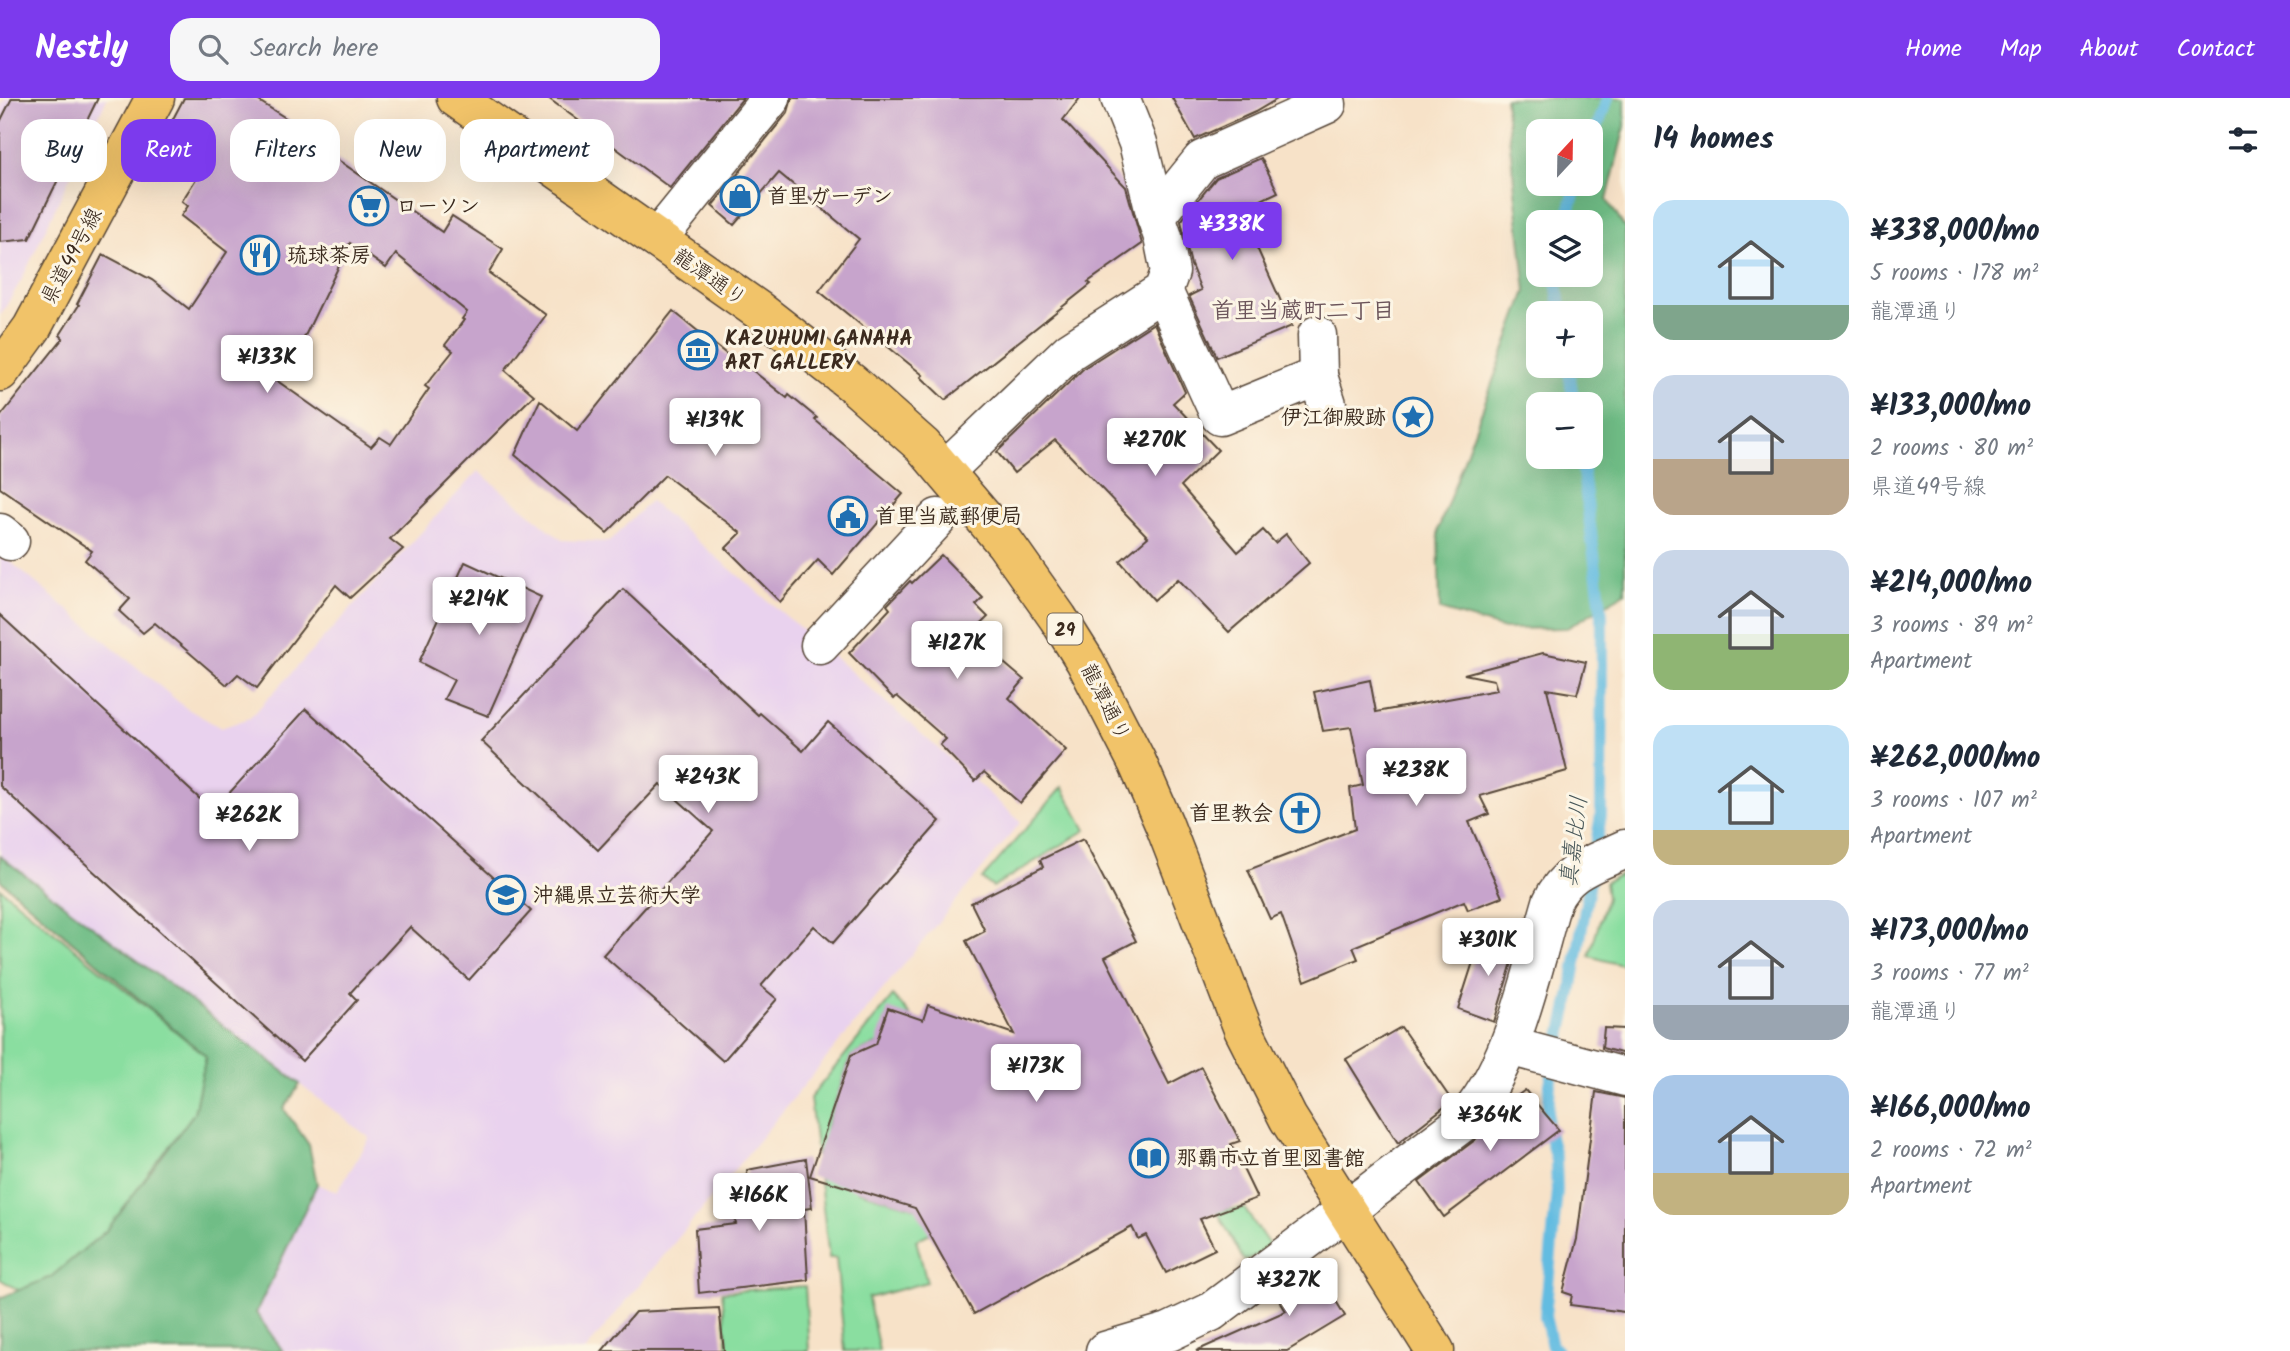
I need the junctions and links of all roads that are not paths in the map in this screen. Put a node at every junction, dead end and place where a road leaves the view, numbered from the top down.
1 (155, 98) edge
2 (456, 98) edge
3 (771, 98) edge
4 (1120, 98) edge
5 (1327, 104) dead end
6 (1156, 217) junction
7 (657, 239) junction
8 (1163, 291) junction
9 (1317, 335) dead end
10 (0, 372) edge
11 (946, 471) junction
12 (937, 518) dead end
13 (820, 645) dead end
14 (1616, 853) edge
15 (1509, 1046) junction
16 (1625, 1077) edge
17 (1345, 1212) junction
18 (1105, 1351) edge
19 (1435, 1351) edge

1 - 10 main road, 県道49号線
2 - 7 main road, 龍潭通り / 29
3 - 7 street
4 - 6 street
5 - 6 street
6 - 8 street
7 - 11 main road, 龍潭通り / 29
8 - 9 street
8 - 11 street
11 - 17 main road, 龍潭通り / 29
12 - 13 street
14 - 15 street
15 - 16 street
15 - 17 street
17 - 18 street
17 - 19 main road, 龍潭通り / 29

